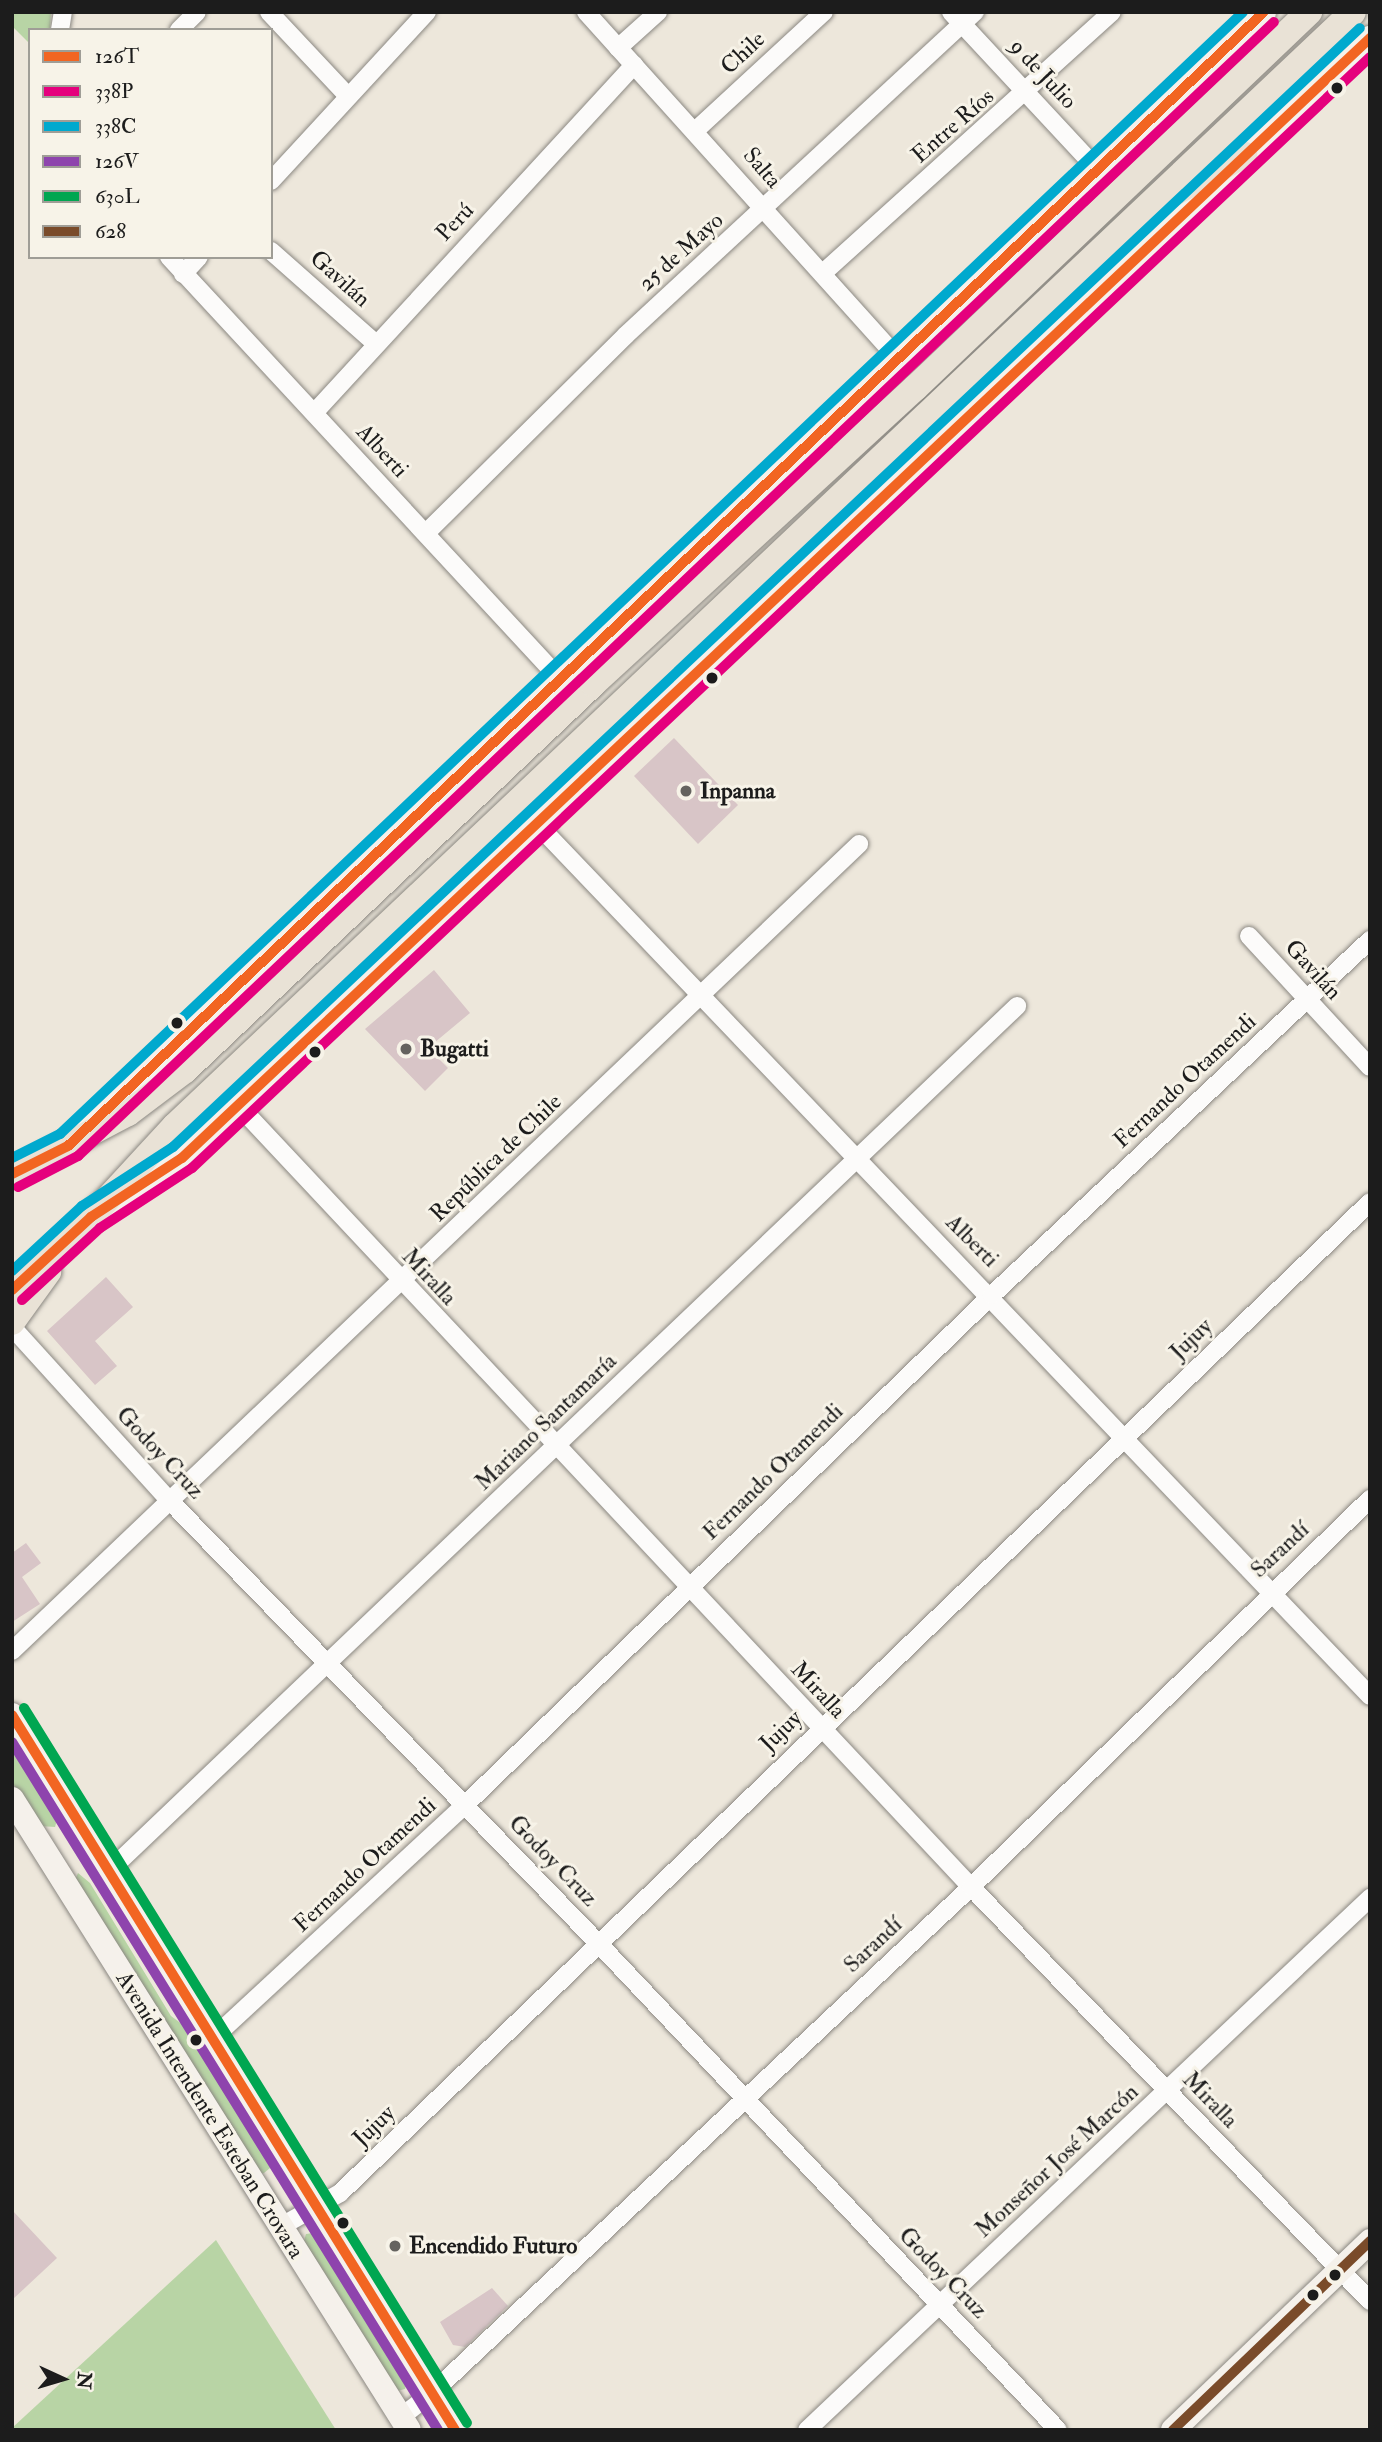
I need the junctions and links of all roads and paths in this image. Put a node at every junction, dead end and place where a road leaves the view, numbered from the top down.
1 (197, 12) edge
2 (269, 12) edge
3 (426, 12) edge
4 (586, 12) edge
5 (658, 12) edge
6 (824, 12) edge
7 (1112, 12) edge
8 (1264, 12) edge
9 (1309, 12) edge
10 (1353, 12) edge
11 (963, 16) edge
12 (180, 28) edge
13 (1370, 38) edge
14 (618, 48) junction
15 (634, 65) junction
16 (1028, 92) junction
17 (348, 96) junction
18 (696, 130) junction
19 (1244, 155) junction
20 (1098, 170) junction
21 (273, 179) edge
22 (765, 209) junction
23 (1130, 219) junction
24 (273, 253) edge
25 (171, 259) edge
26 (198, 259) edge
27 (822, 273) junction
28 (183, 274) junction
29 (376, 344) junction
30 (898, 359) junction
31 (314, 413) junction
32 (426, 533) junction
33 (559, 678) junction
34 (537, 824) junction
35 (859, 844) dead end
36 (1250, 936) dead end
37 (1370, 940) edge
38 (701, 994) junction
39 (1308, 1000) junction
40 (1017, 1006) dead end
41 (1370, 1067) edge
42 (238, 1105) junction
43 (68, 1146) junction
44 (856, 1159) junction
45 (12, 1174) edge
46 (1370, 1202) edge
47 (84, 1223) junction
48 (401, 1283) junction
49 (12, 1290) edge
50 (992, 1295) junction
51 (12, 1325) edge
52 (1124, 1438) junction
53 (555, 1447) junction
54 (1370, 1499) edge
55 (170, 1501) junction
56 (689, 1587) junction
57 (1270, 1592) junction
58 (12, 1651) edge
59 (329, 1665) junction
60 (1370, 1696) edge
61 (12, 1715) edge
62 (819, 1727) junction
63 (12, 1799) edge
64 (465, 1805) junction
65 (107, 1873) junction
66 (971, 1887) junction
67 (1370, 1899) edge
68 (599, 1944) junction
69 (211, 2040) junction
70 (1168, 2092) junction
71 (744, 2101) junction
72 (317, 2209) junction
73 (280, 2227) junction
74 (1370, 2241) edge
75 (1339, 2269) junction
76 (1370, 2301) edge
77 (939, 2304) junction
78 (432, 2393) junction
79 (405, 2423) edge
80 (455, 2430) edge
81 (807, 2430) edge
82 (1058, 2430) edge
83 (1173, 2430) edge

1 - 12 street
2 - 17 street
3 - 17 street
4 - 14 street, Salta
5 - 14 street
6 - 18 street, Chile
7 - 16 street, Entre Ríos
8 - 20 street
9 - 43 main road
10 - 23 main road
11 - 16 street, 9 de Julio
11 - 22 street, 25 de Mayo
13 - 19 street
14 - 15 street, Salta
15 - 18 street, Salta
15 - 29 street, Perú
16 - 20 street, 9 de Julio
16 - 27 street, Entre Ríos
17 - 21 street
18 - 22 street, Salta
19 - 23 main road
19 - 34 street
20 - 30 street
22 - 27 street, Salta
22 - 32 street, 25 de Mayo
23 - 47 main road
24 - 29 street, Gavilán
25 - 28 street, Alberti
26 - 28 street
27 - 30 street, Salta
28 - 31 street, Alberti
29 - 31 street, Perú
30 - 33 street
31 - 32 street, Alberti
32 - 33 street, Alberti
33 - 43 street
34 - 38 street, Alberti
34 - 42 street
35 - 38 street, República de Chile
36 - 39 street, Gavilán
37 - 39 street, Fernando Otamendi
38 - 44 street, Alberti
38 - 48 street, República de Chile
39 - 41 street, Gavilán
39 - 50 street, Fernando Otamendi
40 - 44 street, Mariano Santamaría
42 - 47 street
42 - 48 street, Miralla
43 - 45 main road
44 - 50 street, Alberti
44 - 53 street, Mariano Santamaría
46 - 52 street, Jujuy
47 - 49 main road
47 - 51 main road
48 - 53 street, Miralla
48 - 55 street, República de Chile
50 - 52 street, Alberti
50 - 56 street, Fernando Otamendi
51 - 55 street, Godoy Cruz
52 - 57 street, Alberti
52 - 62 street, Jujuy
53 - 56 street, Miralla
53 - 59 street, Mariano Santamaría
54 - 57 street, Sarandí
55 - 58 street, República de Chile
55 - 59 street, Godoy Cruz
56 - 62 street, Miralla
56 - 64 street, Fernando Otamendi
57 - 60 street, Alberti
57 - 66 street, Sarandí
59 - 64 street, Godoy Cruz
59 - 65 street, Mariano Santamaría
61 - 65 street, Avenida Intendente Esteban Crovara
62 - 66 street, Miralla
62 - 68 street, Jujuy
63 - 73 street, Avenida Intendente Esteban Crovara
64 - 68 street, Godoy Cruz
64 - 69 street, Fernando Otamendi
65 - 69 street, Avenida Intendente Esteban Crovara
66 - 70 street, Miralla
66 - 71 street, Sarandí
67 - 70 street, Monseñor José Marcón
68 - 71 street, Godoy Cruz
68 - 72 street, Jujuy
69 - 72 street, Avenida Intendente Esteban Crovara
70 - 75 street, Miralla
70 - 77 street, Monseñor José Marcón
71 - 77 street, Godoy Cruz
71 - 78 street, Sarandí
72 - 73 street, Jujuy
72 - 78 street, Avenida Intendente Esteban Crovara
73 - 79 street, Avenida Intendente Esteban Crovara
74 - 75 street
75 - 76 street, Miralla
75 - 83 street
77 - 81 street, Monseñor José Marcón
77 - 82 street, Godoy Cruz
78 - 79 street, Sarandí
78 - 80 street, Avenida Intendente Esteban Crovara

